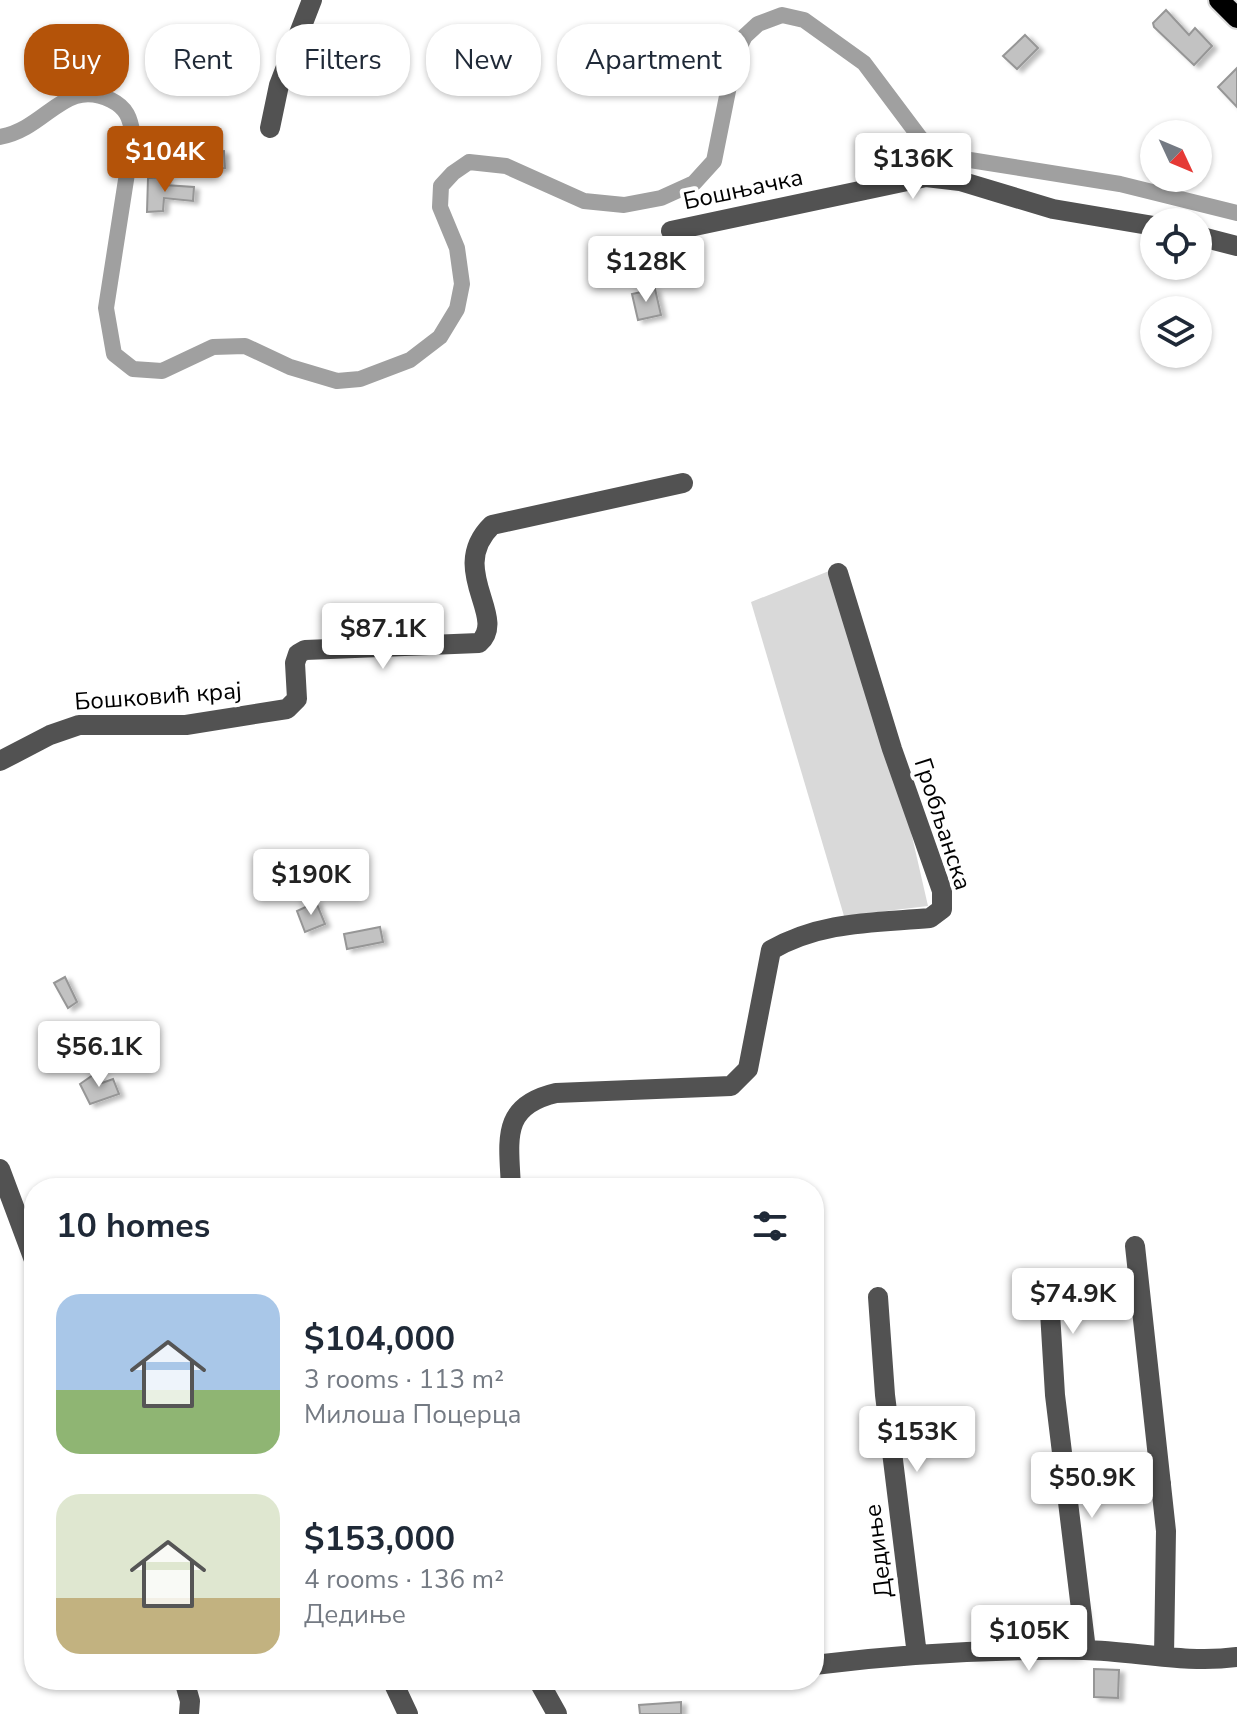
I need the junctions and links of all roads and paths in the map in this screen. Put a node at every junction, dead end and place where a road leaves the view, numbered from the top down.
1 (312, 0) edge
2 (1219, 0) edge
3 (1237, 18) edge
4 (270, 128) dead end
5 (1140, 224) edge
6 (671, 231) dead end
7 (1212, 240) edge
8 (1237, 246) edge
9 (683, 483) dead end
10 (838, 573) dead end
11 (0, 761) edge
12 (0, 1169) edge
13 (511, 1178) edge
14 (24, 1233) edge
15 (1135, 1246) dead end
16 (1048, 1279) dead end
17 (878, 1297) dead end
18 (1064, 1471) junction
19 (1161, 1483) junction
20 (1086, 1650) junction
21 (917, 1655) junction
22 (1164, 1656) junction
23 (1237, 1657) edge
24 (824, 1664) edge
25 (187, 1690) edge
26 (397, 1690) edge
27 (544, 1690) edge
28 (189, 1714) edge
29 (408, 1714) edge
30 (557, 1714) edge

1 - 4 street
2 - 3 main road
5 - 6 street, Бошњачка
7 - 8 street
9 - 11 street, Бошковић крај
10 - 13 street, Гробљанска
12 - 14 street
15 - 19 street
16 - 18 street
17 - 21 street, Дедиње
18 - 19 street
18 - 20 street
19 - 22 street
20 - 21 street
20 - 22 street
21 - 24 street
22 - 23 street
25 - 28 street
26 - 29 street
27 - 30 street

